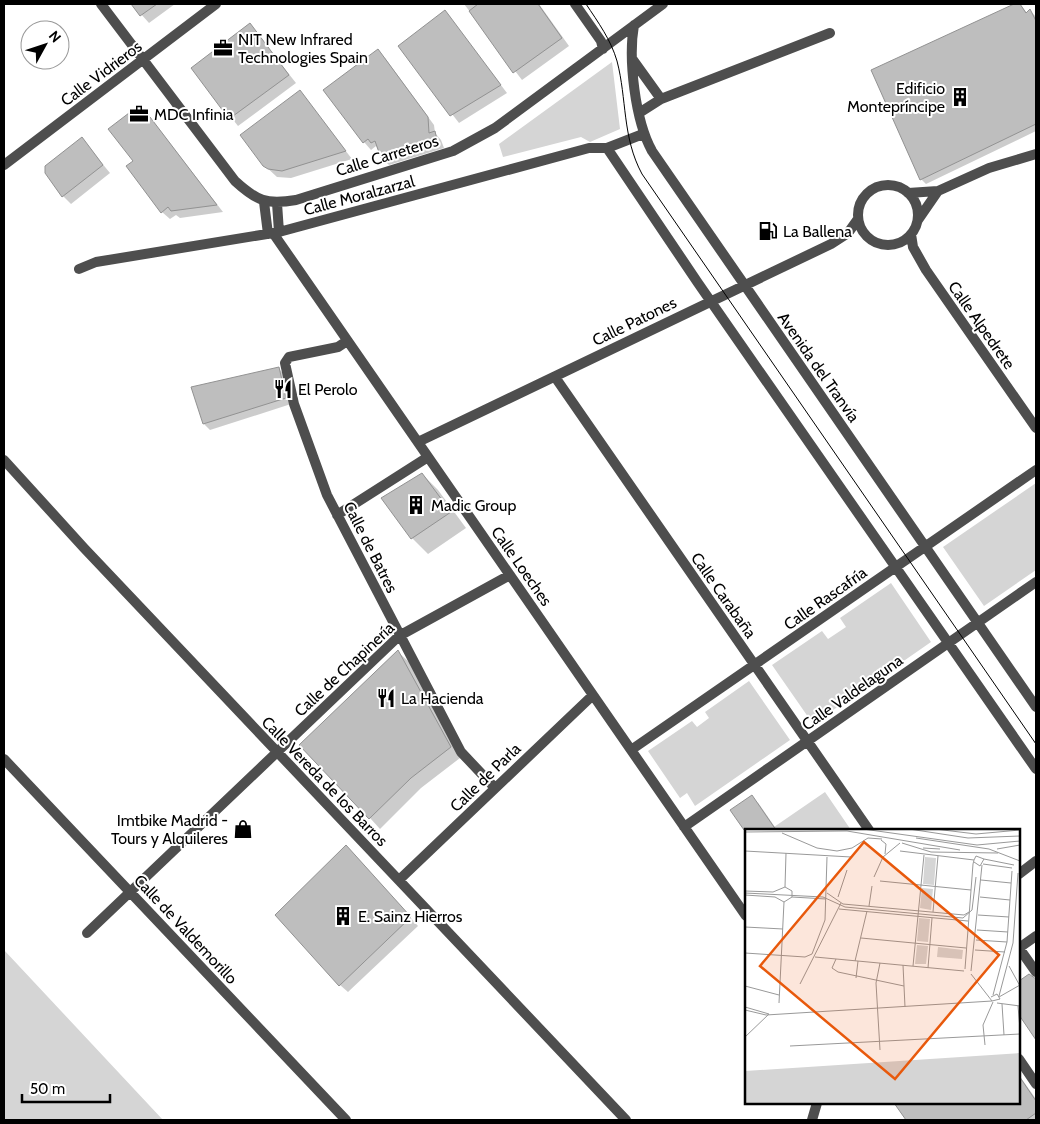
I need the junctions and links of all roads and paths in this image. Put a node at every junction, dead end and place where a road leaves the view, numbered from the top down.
1 (101, 4) edge
2 (216, 4) edge
3 (576, 4) edge
4 (663, 4) edge
5 (634, 25) junction
6 (830, 34) dead end
7 (603, 49) junction
8 (632, 59) junction
9 (143, 60) junction
10 (661, 99) junction
11 (639, 113) junction
12 (643, 134) junction
13 (607, 148) junction
14 (1036, 154) edge
15 (4, 165) edge
16 (938, 191) junction
17 (908, 192) junction
18 (264, 202) junction
19 (277, 203) junction
20 (858, 219) junction
21 (918, 220) junction
22 (273, 233) junction
23 (911, 234) junction
24 (79, 269) dead end
25 (744, 285) junction
26 (710, 301) junction
27 (347, 341) junction
28 (554, 376) junction
29 (1036, 428) edge
30 (418, 442) junction
31 (428, 457) junction
32 (4, 460) edge
33 (1036, 470) edge
34 (337, 515) junction
35 (926, 547) junction
36 (896, 567) junction
37 (510, 575) junction
38 (1036, 582) edge
39 (978, 622) junction
40 (399, 636) junction
41 (949, 643) junction
42 (754, 665) junction
43 (593, 695) junction
44 (1036, 707) edge
45 (807, 741) junction
46 (631, 750) junction
47 (277, 752) junction
48 (4, 759) edge
49 (1036, 769) edge
50 (495, 788) junction
51 (684, 827) junction
52 (868, 829) edge
53 (1036, 861) edge
54 (1020, 873) edge
55 (398, 880) junction
56 (130, 892) junction
57 (745, 915) edge
58 (86, 934) dead end
59 (1036, 936) edge
60 (1020, 947) edge
61 (1020, 949) edge
62 (1036, 972) edge
63 (1020, 1061) edge
64 (1036, 1084) edge
65 (817, 1104) edge
66 (346, 1120) edge
67 (626, 1120) edge
68 (812, 1120) edge

1 - 9 street, Calle Carreteros
2 - 9 street, Calle Vidrieros
3 - 7 street
4 - 5 street, Calle Carreteros
5 - 7 street, Calle Carreteros
5 - 8 street, Avenida del Tranvía
6 - 10 street
7 - 19 street, Calle Carreteros
8 - 10 street
8 - 11 street, Avenida del Tranvía
9 - 15 street, Calle Vidrieros
9 - 18 street, Calle Carreteros
10 - 11 street
11 - 12 street, Avenida del Tranvía
12 - 13 street, Calle Moralzarzal
12 - 25 street, Avenida del Tranvía
13 - 22 street, Calle Moralzarzal
13 - 26 street
14 - 16 street
16 - 17 street
16 - 21 street
17 - 20 street
17 - 21 street
18 - 19 street, Calle Carreteros
18 - 22 street, Calle Loeches
19 - 22 street
20 - 23 street
20 - 25 street, Calle Patones
21 - 23 street
22 - 24 street, Calle Moralzarzal
22 - 27 street, Calle Loeches
23 - 29 street, Calle Alpedrete
25 - 26 street, Calle Patones
25 - 35 street, Avenida del Tranvía
26 - 28 street, Calle Patones
26 - 36 street
27 - 30 street, Calle Loeches
27 - 34 street, Calle de Batres
28 - 30 street, Calle Patones
28 - 42 street, Calle Carabaña
30 - 31 street, Calle Loeches
31 - 34 street
31 - 37 street, Calle Loeches
32 - 47 street, Calle Vereda de los Barros
33 - 35 street, Calle Rascafría
34 - 40 street, Calle de Batres
35 - 36 street, Calle Rascafría
35 - 39 street, Avenida del Tranvía
36 - 41 street
36 - 42 street, Calle Rascafría
37 - 40 street, Calle de Chapinería
37 - 43 street, Calle Loeches
38 - 39 street, Calle Valdelaguna
39 - 41 street, Calle Valdelaguna
39 - 44 street, Avenida del Tranvía
40 - 47 street, Calle de Chapinería
40 - 50 street, Calle de Batres
41 - 45 street, Calle Valdelaguna
41 - 49 street
42 - 45 street, Calle Carabaña
42 - 46 street, Calle Rascafría
43 - 46 street, Calle Loeches
43 - 50 street, Calle de Parla
45 - 51 street, Calle Valdelaguna
45 - 52 street, Calle Carabaña
46 - 51 street, Calle Loeches
47 - 55 street, Calle Vereda de los Barros
47 - 56 street, Calle de Chapinería
48 - 56 street, Calle de Valdemorillo
50 - 55 street, Calle de Parla
51 - 57 street, Calle Loeches
53 - 54 street
55 - 67 street, Calle Vereda de los Barros
56 - 58 street, Calle de Chapinería
56 - 66 street, Calle de Valdemorillo
59 - 60 street
61 - 62 street
63 - 64 street
65 - 68 street

